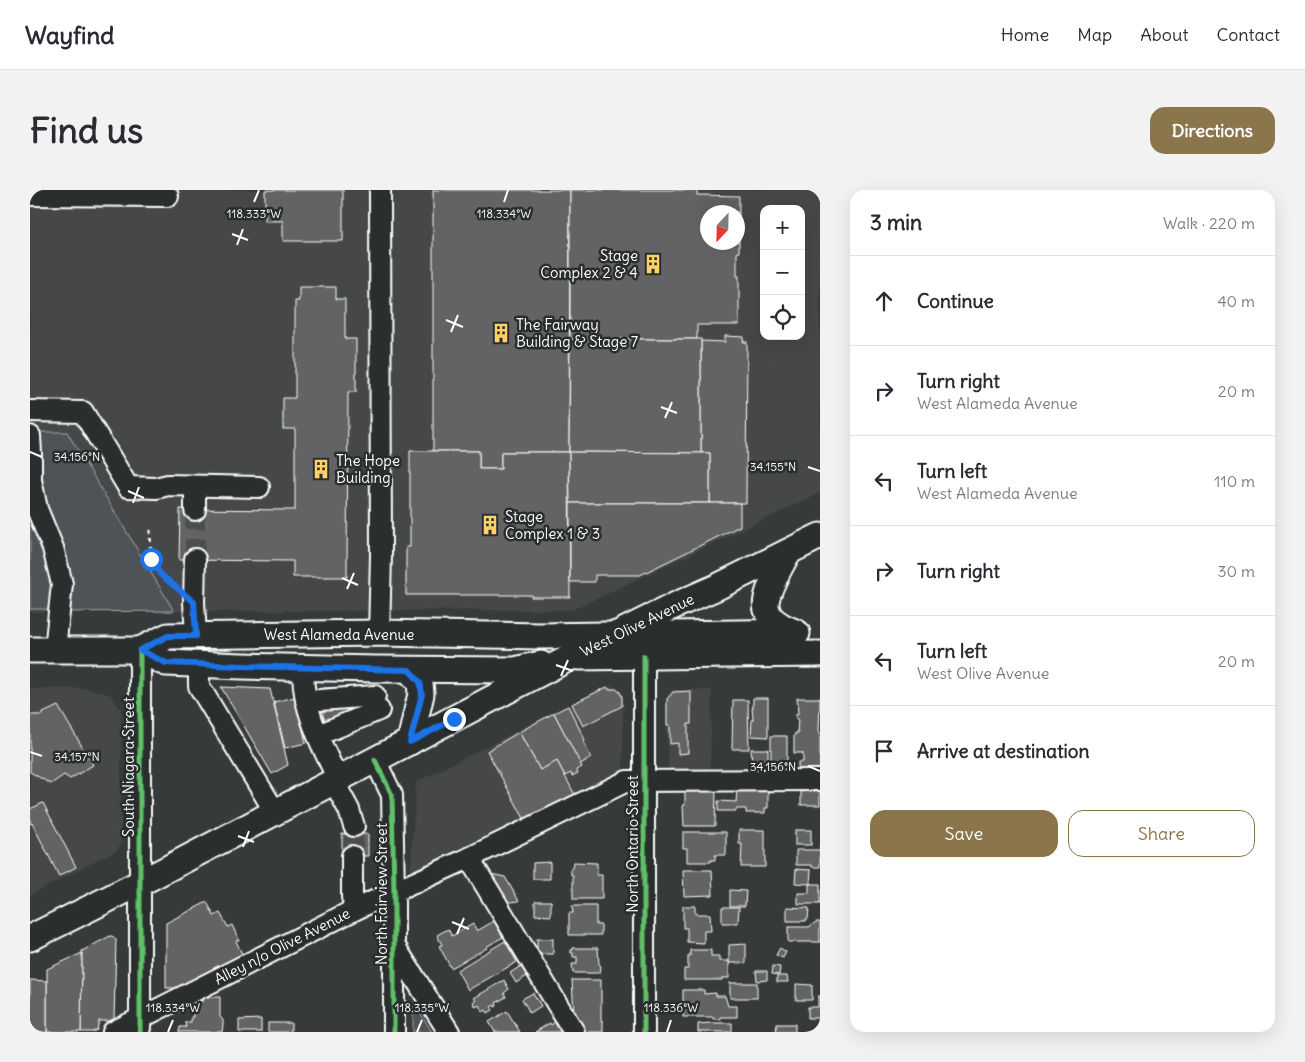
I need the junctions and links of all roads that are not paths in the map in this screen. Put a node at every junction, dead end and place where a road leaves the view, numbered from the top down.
1 (380, 190) edge
2 (30, 195) edge
3 (168, 196) dead end
4 (30, 411) edge
5 (30, 436) edge
6 (195, 486) junction
7 (259, 487) dead end
8 (195, 510) tunnel mouth
9 (820, 536) edge
10 (788, 552) junction
11 (195, 559) tunnel mouth
12 (795, 632) junction
13 (379, 633) junction
14 (616, 635) junction
15 (196, 636) junction
16 (540, 636) junction
17 (820, 639) edge
18 (30, 650) edge
19 (55, 650) junction
20 (140, 650) junction
21 (820, 654) edge
22 (644, 656) junction
23 (571, 657) junction
24 (199, 664) junction
25 (292, 667) junction
26 (409, 670) junction
27 (306, 701) junction
28 (318, 735) junction
29 (410, 742) junction
30 (375, 760) junction
31 (820, 780) edge
32 (336, 781) junction
33 (644, 781) junction
34 (275, 812) junction
35 (354, 826) tunnel mouth
36 (352, 856) tunnel mouth
37 (469, 858) junction
38 (140, 883) junction
39 (394, 892) junction
40 (356, 909) junction
41 (30, 938) edge
42 (394, 945) junction
43 (140, 1025) edge
44 (113, 1032) edge
45 (394, 1032) edge
46 (449, 1032) edge
47 (574, 1032) edge
48 (644, 1032) edge

1 - 13 street
2 - 3 street
4 - 6 street
5 - 19 street
6 - 7 street
6 - 8 street
9 - 10 main road, West Olive Avenue
10 - 12 main road
10 - 14 main road, West Olive Avenue
11 - 15 street
12 - 14 main road, West Alameda Avenue
12 - 17 main road
13 - 15 main road, West Alameda Avenue
13 - 16 main road, West Alameda Avenue
14 - 16 main road, West Alameda Avenue
14 - 23 main road, West Olive Avenue
15 - 20 main road, West Alameda Avenue
16 - 23 main road
18 - 19 main road, West Alameda Avenue
19 - 20 main road, West Alameda Avenue
20 - 24 main road, West Alameda Avenue
20 - 38 street, South Niagara Street
21 - 22 main road, West Alameda Avenue
22 - 23 main road, West Alameda Avenue
22 - 33 street, North Ontario Street
23 - 25 main road, West Alameda Avenue
23 - 26 main road, West Alameda Avenue
23 - 29 main road, West Olive Avenue
24 - 25 main road, West Alameda Avenue
24 - 34 street
25 - 26 main road, West Alameda Avenue
25 - 27 street
26 - 29 main road
27 - 28 street
27 - 28 street
28 - 32 street
29 - 30 main road, West Olive Avenue
30 - 32 main road, West Olive Avenue
30 - 39 street, North Fairview Street
31 - 33 street, Alley n/o Olive Avenue
32 - 34 main road, West Olive Avenue
32 - 35 street
33 - 37 street, Alley n/o Olive Avenue
33 - 48 street, North Ontario Street
34 - 38 main road, West Olive Avenue
36 - 40 street
37 - 39 street, Alley n/o Olive Avenue
37 - 47 street
38 - 41 main road, West Olive Avenue
38 - 43 street, South Niagara Street
39 - 40 street, Alley n/o Olive Avenue
39 - 42 street, North Fairview Street
40 - 43 street, Alley n/o Olive Avenue
42 - 45 street, North Fairview Street
42 - 46 street
43 - 44 street, Alley n/o Olive Avenue

